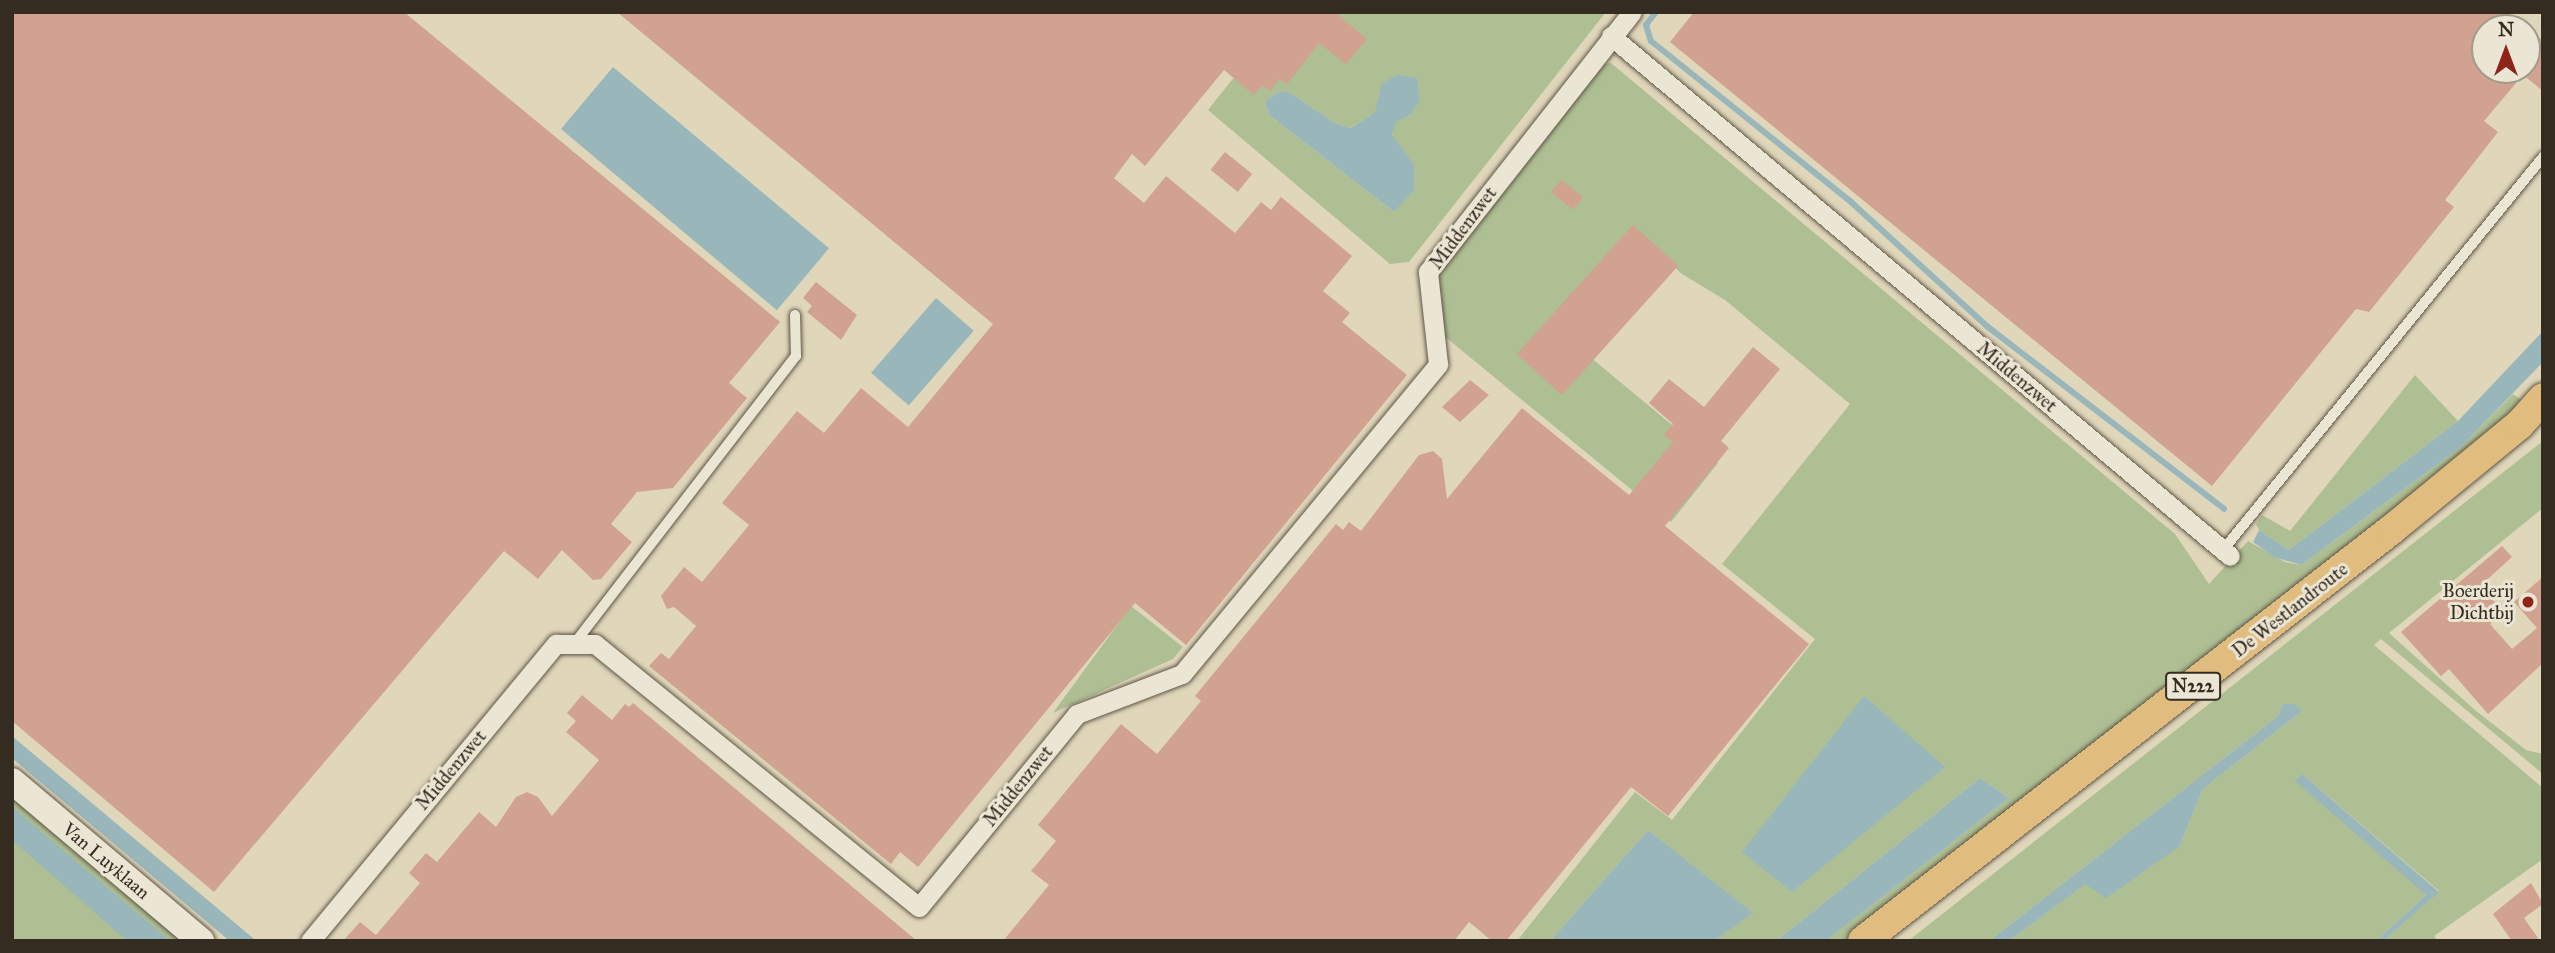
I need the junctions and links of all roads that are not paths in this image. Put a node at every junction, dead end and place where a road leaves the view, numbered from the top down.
1 (1632, 12) edge
2 (1611, 36) junction
3 (2543, 157) edge
4 (795, 315) dead end
5 (2543, 398) edge
6 (2543, 430) edge
7 (2226, 553) joint
8 (574, 644) junction
9 (12, 781) edge
10 (201, 941) edge
11 (310, 941) edge
12 (1863, 941) edge
13 (1892, 941) edge

1 - 2 street, Middenzwet
2 - 7 street, Middenzwet
2 - 8 street, Middenzwet
3 - 7 lane
4 - 8 lane
5 - 12 main road, De Westlandroute / N222
6 - 13 main road, De Westlandroute / N222
8 - 11 street, Middenzwet
9 - 10 street, Van Luyklaan

